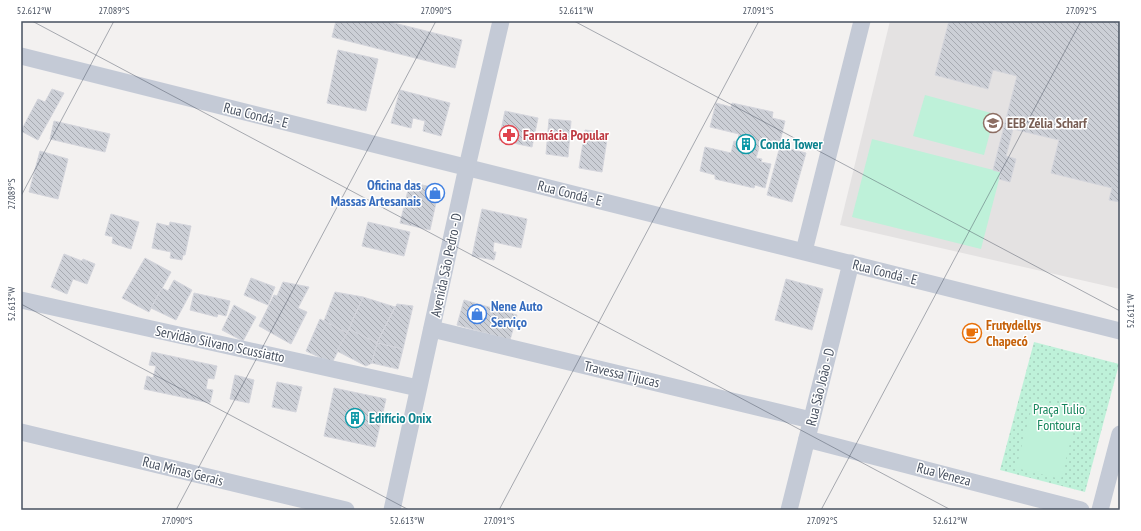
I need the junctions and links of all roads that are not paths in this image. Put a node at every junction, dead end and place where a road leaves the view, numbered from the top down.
1 (501, 21) edge
2 (862, 21) edge
3 (21, 56) edge
4 (467, 167) junction
5 (804, 251) junction
6 (851, 263) junction
7 (21, 300) edge
8 (432, 329) junction
9 (1120, 331) edge
10 (418, 388) junction
11 (811, 420) junction
12 (21, 432) edge
13 (1120, 434) edge
14 (807, 439) junction
15 (346, 510) edge
16 (392, 510) edge
17 (789, 510) edge
18 (1081, 510) edge
19 (1100, 510) edge

1 - 4 street, Avenida São Pedro - D
2 - 5 street
3 - 4 street, Rua Condá - E
4 - 5 street, Rua Condá - E
4 - 8 street, Avenida São Pedro - D
5 - 6 street, Rua Condá - E
6 - 9 street, Rua Condá - E
6 - 11 street, Rua São João - D
7 - 10 street, Servidão Silvano Scussiatto
8 - 10 street, Avenida São Pedro - D
8 - 11 street, Travessa Tijucas
10 - 16 street, Avenida São Pedro - D
11 - 14 street, Rua São João - D
12 - 15 street, Rua Minas Gerais
13 - 19 street
14 - 17 street, Rua São João - D
14 - 18 street, Rua Veneza

